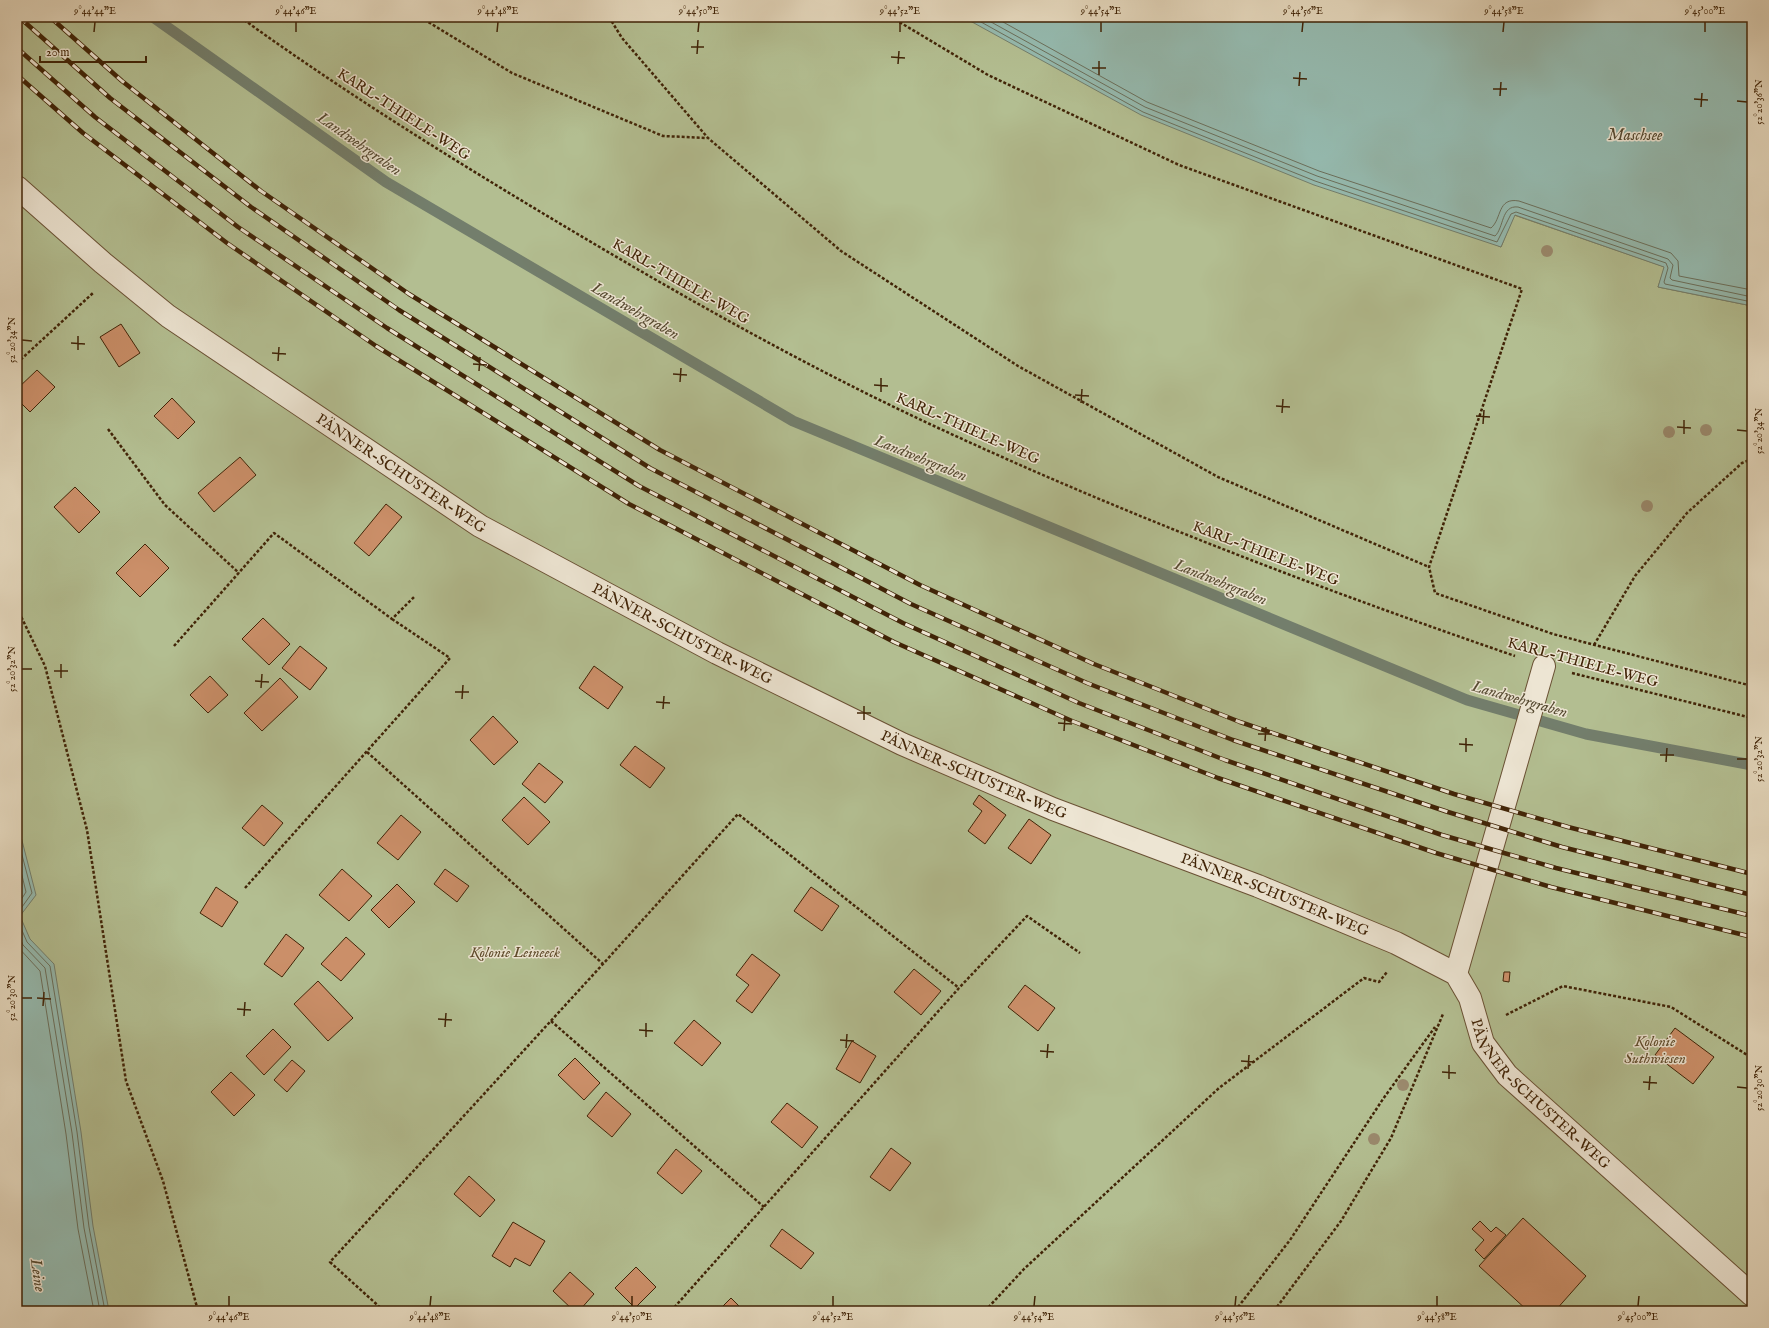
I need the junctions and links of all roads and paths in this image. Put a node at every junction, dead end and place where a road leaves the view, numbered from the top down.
1 (240, 17) edge
2 (420, 17) edge
3 (609, 17) edge
4 (891, 17) edge
5 (708, 138) junction
6 (17, 186) edge
7 (109, 268) junction
8 (17, 363) edge
9 (108, 429) dead end
10 (1752, 459) edge
11 (1428, 567) junction
12 (239, 573) junction
13 (415, 596) dead end
14 (17, 608) edge
15 (392, 619) junction
16 (1594, 645) junction
17 (174, 646) dead end
18 (1544, 666) junction
19 (1752, 686) edge
20 (1752, 718) edge
21 (367, 752) junction
22 (245, 888) dead end
23 (1406, 948) junction
24 (1080, 953) dead end
25 (603, 964) junction
26 (1456, 974) junction
27 (959, 988) junction
28 (551, 1021) junction
29 (1483, 1043) junction
30 (1752, 1058) edge
31 (764, 1207) junction
32 (1752, 1295) edge
33 (198, 1311) edge
34 (384, 1311) edge
35 (671, 1311) edge
36 (985, 1311) edge
37 (1234, 1311) edge
38 (1274, 1311) edge

1 - 18 path, KARL-THIELE-WEG
2 - 5 path
3 - 5 path
4 - 11 path
5 - 11 path
6 - 7 lane, PÄNNER-SCHUSTER-WEG
7 - 8 path
7 - 23 lane, PÄNNER-SCHUSTER-WEG
9 - 12 path
10 - 16 path
11 - 16 path
12 - 15 path
12 - 17 path
13 - 15 path
14 - 33 path
15 - 21 path
16 - 19 path
18 - 20 path, KARL-THIELE-WEG
18 - 26 lane
21 - 22 path
21 - 25 path
23 - 26 lane, PÄNNER-SCHUSTER-WEG
23 - 36 path
24 - 27 path
25 - 27 path
25 - 28 path
26 - 29 lane, PÄNNER-SCHUSTER-WEG
27 - 31 path
28 - 31 path
28 - 34 path
29 - 30 path
29 - 32 lane, PÄNNER-SCHUSTER-WEG
31 - 35 path
37 - 38 path

